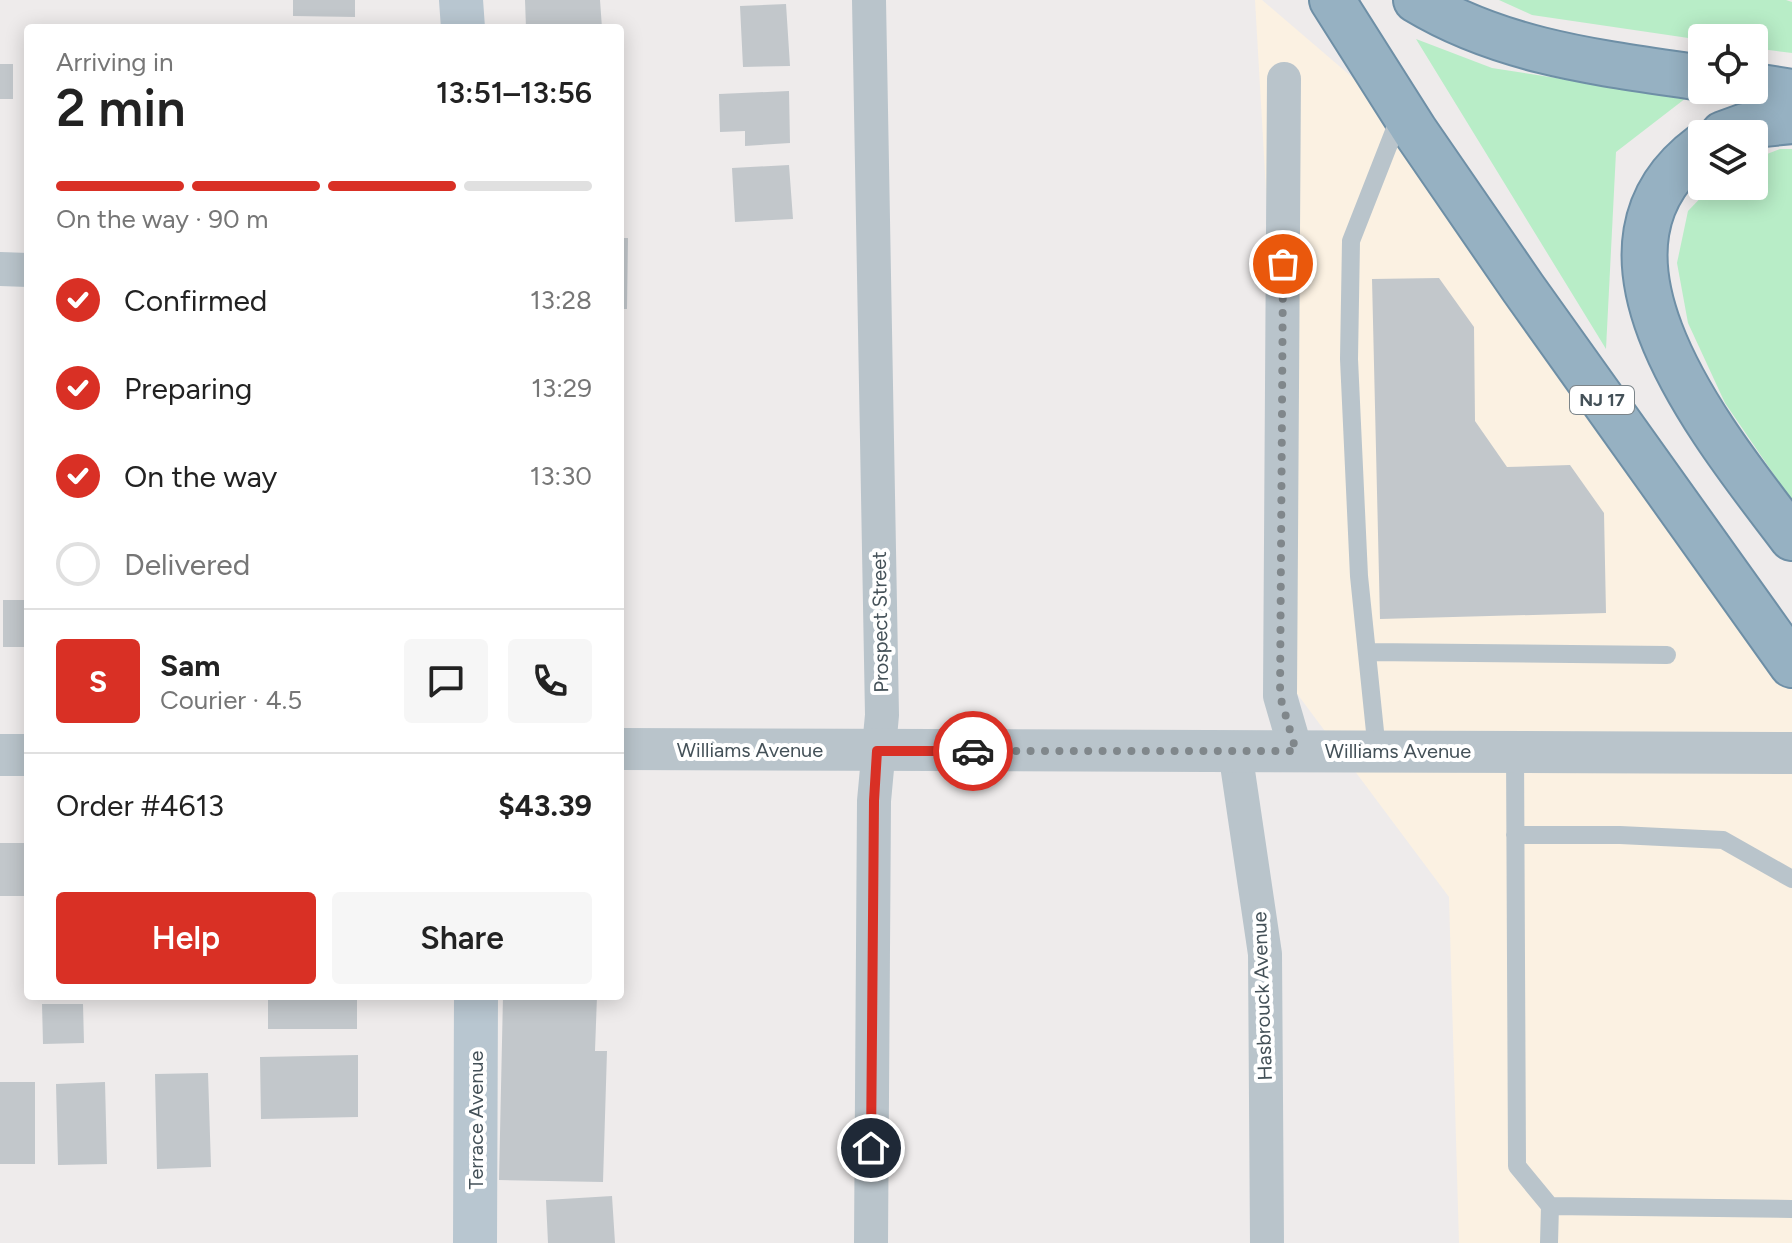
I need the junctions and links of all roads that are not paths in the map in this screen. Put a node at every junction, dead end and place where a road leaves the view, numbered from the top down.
1 (461, 0) edge
2 (869, 0) edge
3 (1332, 0) edge
4 (1416, 0) edge
5 (463, 24) edge
6 (1688, 76) edge
7 (1284, 79) dead end
8 (1768, 88) edge
9 (1792, 92) edge
10 (1402, 111) junction
11 (1792, 121) edge
12 (1768, 124) edge
13 (1688, 158) edge
14 (0, 269) edge
15 (24, 270) edge
16 (1792, 538) edge
17 (1367, 652) junction
18 (1667, 655) dead end
19 (1792, 665) edge
20 (624, 749) edge
21 (1515, 750) junction
22 (877, 751) junction
23 (1235, 751) junction
24 (1296, 751) junction
25 (1377, 751) junction
26 (1792, 753) edge
27 (0, 755) edge
28 (24, 755) edge
29 (1515, 835) junction
30 (1792, 879) edge
31 (476, 1000) edge
32 (1550, 1206) junction
33 (1792, 1209) edge
34 (475, 1243) edge
35 (871, 1243) edge
36 (1267, 1243) edge
37 (1549, 1243) edge

1 - 5 main road
2 - 22 street, Prospect Street
3 - 10 highway, NJ 17
4 - 6 highway
7 - 24 street
8 - 9 highway
10 - 17 lane
10 - 19 highway, NJ 17
11 - 12 highway
13 - 16 highway
14 - 15 street
17 - 18 lane
17 - 25 lane
20 - 22 street, Williams Avenue
21 - 25 street, Williams Avenue
21 - 26 street, Williams Avenue
21 - 29 lane
22 - 23 street, Williams Avenue
22 - 35 street, Prospect Street
23 - 24 street, Williams Avenue
23 - 36 street, Hasbrouck Avenue
24 - 25 street, Williams Avenue
27 - 28 street
29 - 30 lane
29 - 32 lane
31 - 34 main road, Terrace Avenue
32 - 33 lane
32 - 37 lane

